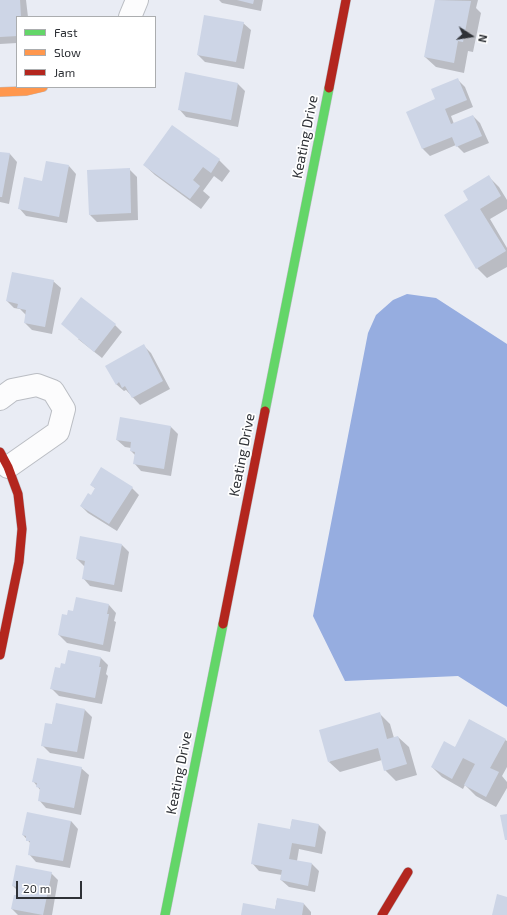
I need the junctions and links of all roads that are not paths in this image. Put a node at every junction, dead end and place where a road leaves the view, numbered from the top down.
1 (137, 0) edge
2 (346, 0) edge
3 (130, 16) edge
4 (39, 88) edge
5 (0, 92) edge
6 (0, 399) edge
7 (4, 459) edge
8 (0, 655) edge
9 (408, 872) dead end
10 (165, 915) edge
11 (382, 915) edge

1 - 3 street
2 - 10 street, Keating Drive
4 - 5 street
6 - 7 street
7 - 8 street
9 - 11 street

